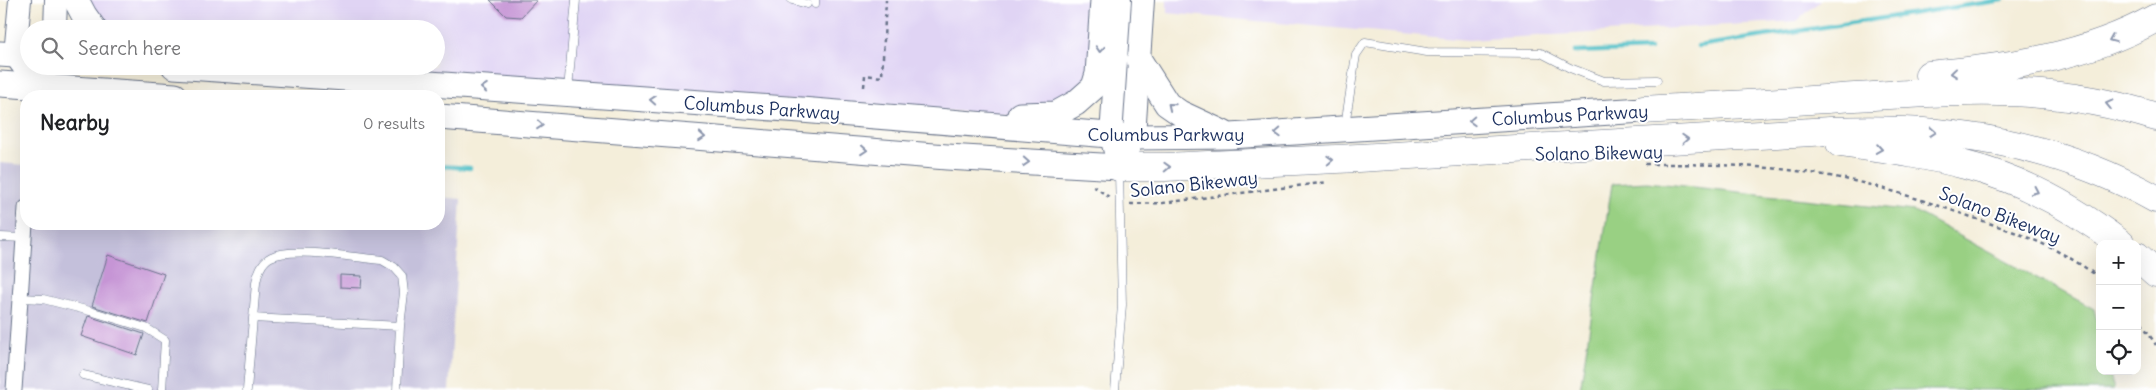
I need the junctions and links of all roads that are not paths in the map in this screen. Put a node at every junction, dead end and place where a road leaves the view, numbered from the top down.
1 (20, 0) edge
2 (56, 0) edge
3 (76, 0) edge
4 (576, 0) edge
5 (792, 0) edge
6 (1103, 0) edge
7 (1120, 0) edge
8 (1143, 0) edge
9 (812, 3) edge
10 (2156, 18) edge
11 (55, 20) edge
12 (88, 20) edge
13 (15, 55) edge
14 (1139, 60) junction
15 (300, 75) edge
16 (1657, 80) dead end
17 (40, 83) edge
18 (0, 84) edge
19 (113, 90) edge
20 (568, 94) junction
21 (445, 102) edge
22 (1674, 108) junction
23 (1643, 110) joint
24 (863, 116) junction
25 (445, 117) edge
26 (2156, 117) edge
27 (1345, 128) junction
28 (1779, 134) junction
29 (1230, 136) junction
30 (1122, 137) junction
31 (2059, 156) junction
32 (1119, 167) junction
33 (2156, 199) edge
34 (2156, 215) edge
35 (25, 230) edge
36 (0, 237) edge
37 (24, 238) junction
38 (2115, 240) edge
39 (2141, 260) edge
40 (2156, 273) edge
41 (21, 298) junction
42 (253, 318) junction
43 (400, 326) junction
44 (83, 375) dead end
45 (14, 390) edge
46 (148, 390) edge
47 (162, 390) edge
48 (247, 390) edge
49 (397, 390) edge
50 (1115, 390) edge

1 - 13 main road
2 - 11 main road
3 - 12 main road
4 - 20 lane
5 - 9 lane
6 -> 24 main road
7 - 30 main road
8 - 14 main road
10 -> 22 highway
29 -> 14 main road
14 - 30 main road
20 -> 15 main road, Columbus Parkway
16 - 27 lane
17 - 18 main road
17 - 19 main road
20 - 21 main road
24 -> 20 main road, Columbus Parkway
22 - 23 highway, Columbus Parkway
26 -> 22 highway, Columbus Parkway
23 -> 27 main road, Columbus Parkway
24 - 30 main road, Columbus Parkway
25 -> 32 main road, Columbus Parkway
27 -> 29 main road, Columbus Parkway
28 -> 31 highway, Columbus Parkway
32 -> 28 highway, Columbus Parkway
28 -> 38 highway
29 - 30 main road, Columbus Parkway
30 - 32 main road
31 - 33 highway, Columbus Parkway
31 - 34 highway
32 - 50 lane
35 - 37 street
36 - 37 lane
37 - 41 street
39 - 40 highway
41 - 45 street
41 - 47 lane
42 - 43 lane
42 - 43 lane
42 - 48 lane
43 - 49 lane
44 - 46 lane

